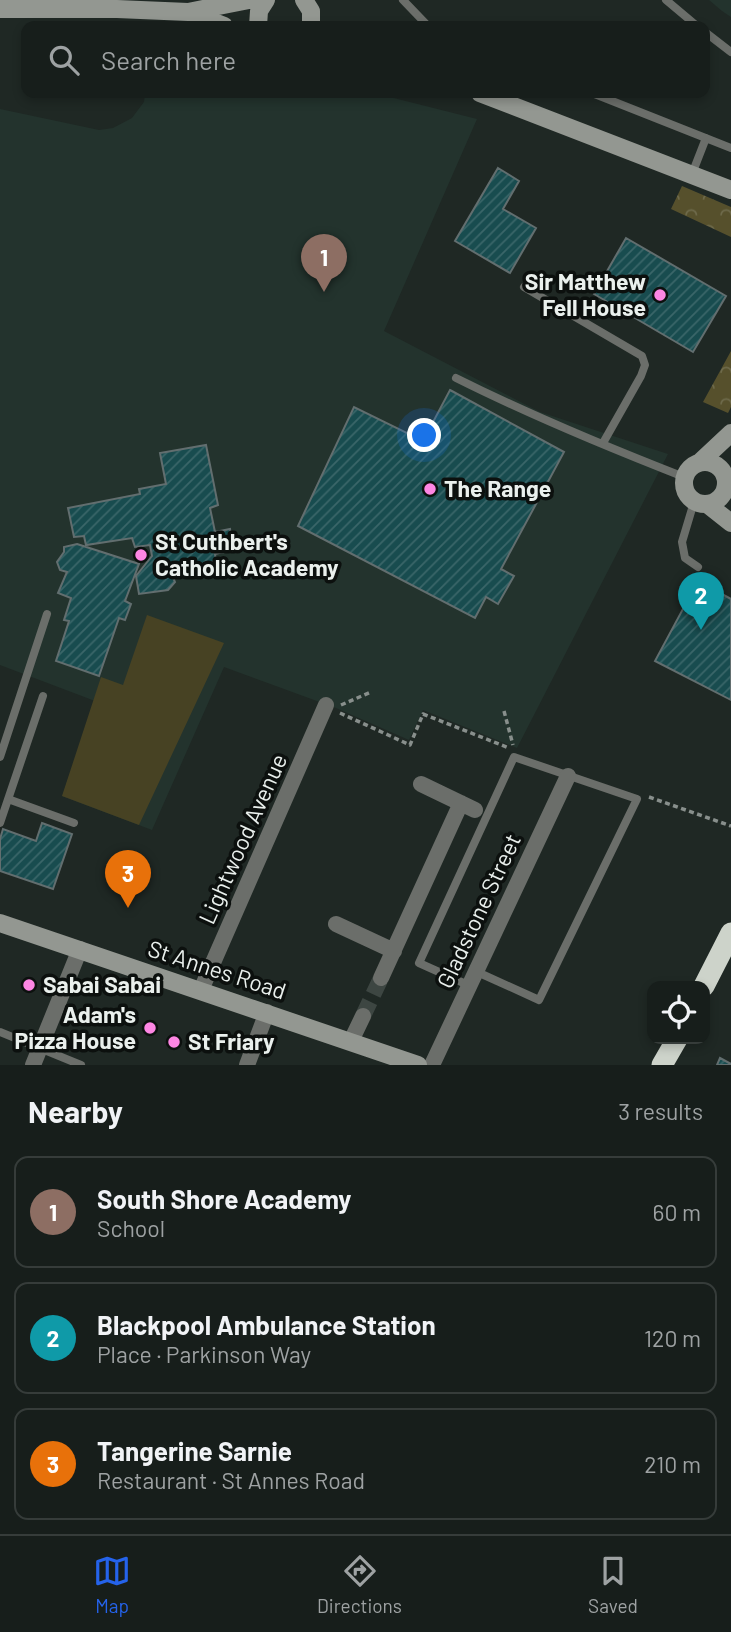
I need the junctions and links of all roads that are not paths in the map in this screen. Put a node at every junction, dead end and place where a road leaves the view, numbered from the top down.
1 (249, 0) edge
2 (266, 0) edge
3 (303, 0) edge
4 (403, 0) edge
5 (666, 0) edge
6 (0, 9) edge
7 (188, 12) junction
8 (211, 21) edge
9 (258, 21) edge
10 (311, 21) edge
11 (423, 21) edge
12 (691, 21) edge
13 (710, 36) edge
14 (731, 52) edge
15 (493, 98) edge
16 (605, 98) edge
17 (706, 138) junction
18 (731, 148) edge
19 (692, 174) junction
20 (731, 190) edge
21 (524, 287) dead end
22 (456, 378) dead end
23 (731, 433) edge
24 (603, 443) junction
25 (700, 462) junction
26 (729, 475) edge
27 (684, 477) junction
28 (700, 503) junction
29 (731, 523) edge
30 (698, 567) dead end
31 (47, 614) dead end
32 (43, 696) dead end
33 (327, 707) road end
34 (0, 757) edge
35 (568, 776) junction
36 (421, 784) dead end
37 (8, 799) junction
38 (0, 823) edge
39 (74, 823) dead end
40 (0, 923) edge
41 (336, 924) dead end
42 (731, 933) edge
43 (79, 949) junction
44 (394, 951) junction
45 (381, 978) tunnel mouth
46 (472, 978) junction
47 (707, 981) edge
48 (201, 990) junction
49 (267, 1012) junction
50 (363, 1016) tunnel mouth
51 (0, 1032) edge
52 (351, 1041) junction
53 (675, 1044) edge
54 (40, 1048) junction
55 (665, 1064) edge
56 (33, 1065) edge
57 (81, 1065) edge
58 (247, 1065) edge
59 (418, 1065) edge
60 (432, 1065) edge

1 - 7 street
2 - 9 street
3 - 10 street
4 - 11 lane
5 - 12 lane
6 - 7 street
7 - 8 street
13 - 14 lane
15 - 19 street
16 - 17 lane
17 - 18 lane
17 - 19 lane
19 - 20 street
21 - 24 lane
22 - 24 lane
23 - 25 street
24 - 27 lane
25 - 26 street
25 - 27 street
26 - 28 street
27 - 28 street
28 - 29 street
28 - 30 lane
31 - 34 lane
32 - 37 lane
33 - 48 street, Lightwood Avenue
35 - 46 street, Gladstone Street
35 - 46 lane
35 - 46 lane
36 - 44 street
37 - 38 lane
37 - 39 lane
40 - 43 street, St Annes Road
41 - 44 street
42 - 47 highway
43 - 48 street, St Annes Road
43 - 54 street
44 - 45 street
46 - 60 street, Gladstone Street
48 - 49 street, St Annes Road
49 - 52 street, St Annes Road
49 - 58 street
50 - 52 street
51 - 54 lane
52 - 59 street, St Annes Road
53 - 55 highway
54 - 56 street
54 - 57 lane

